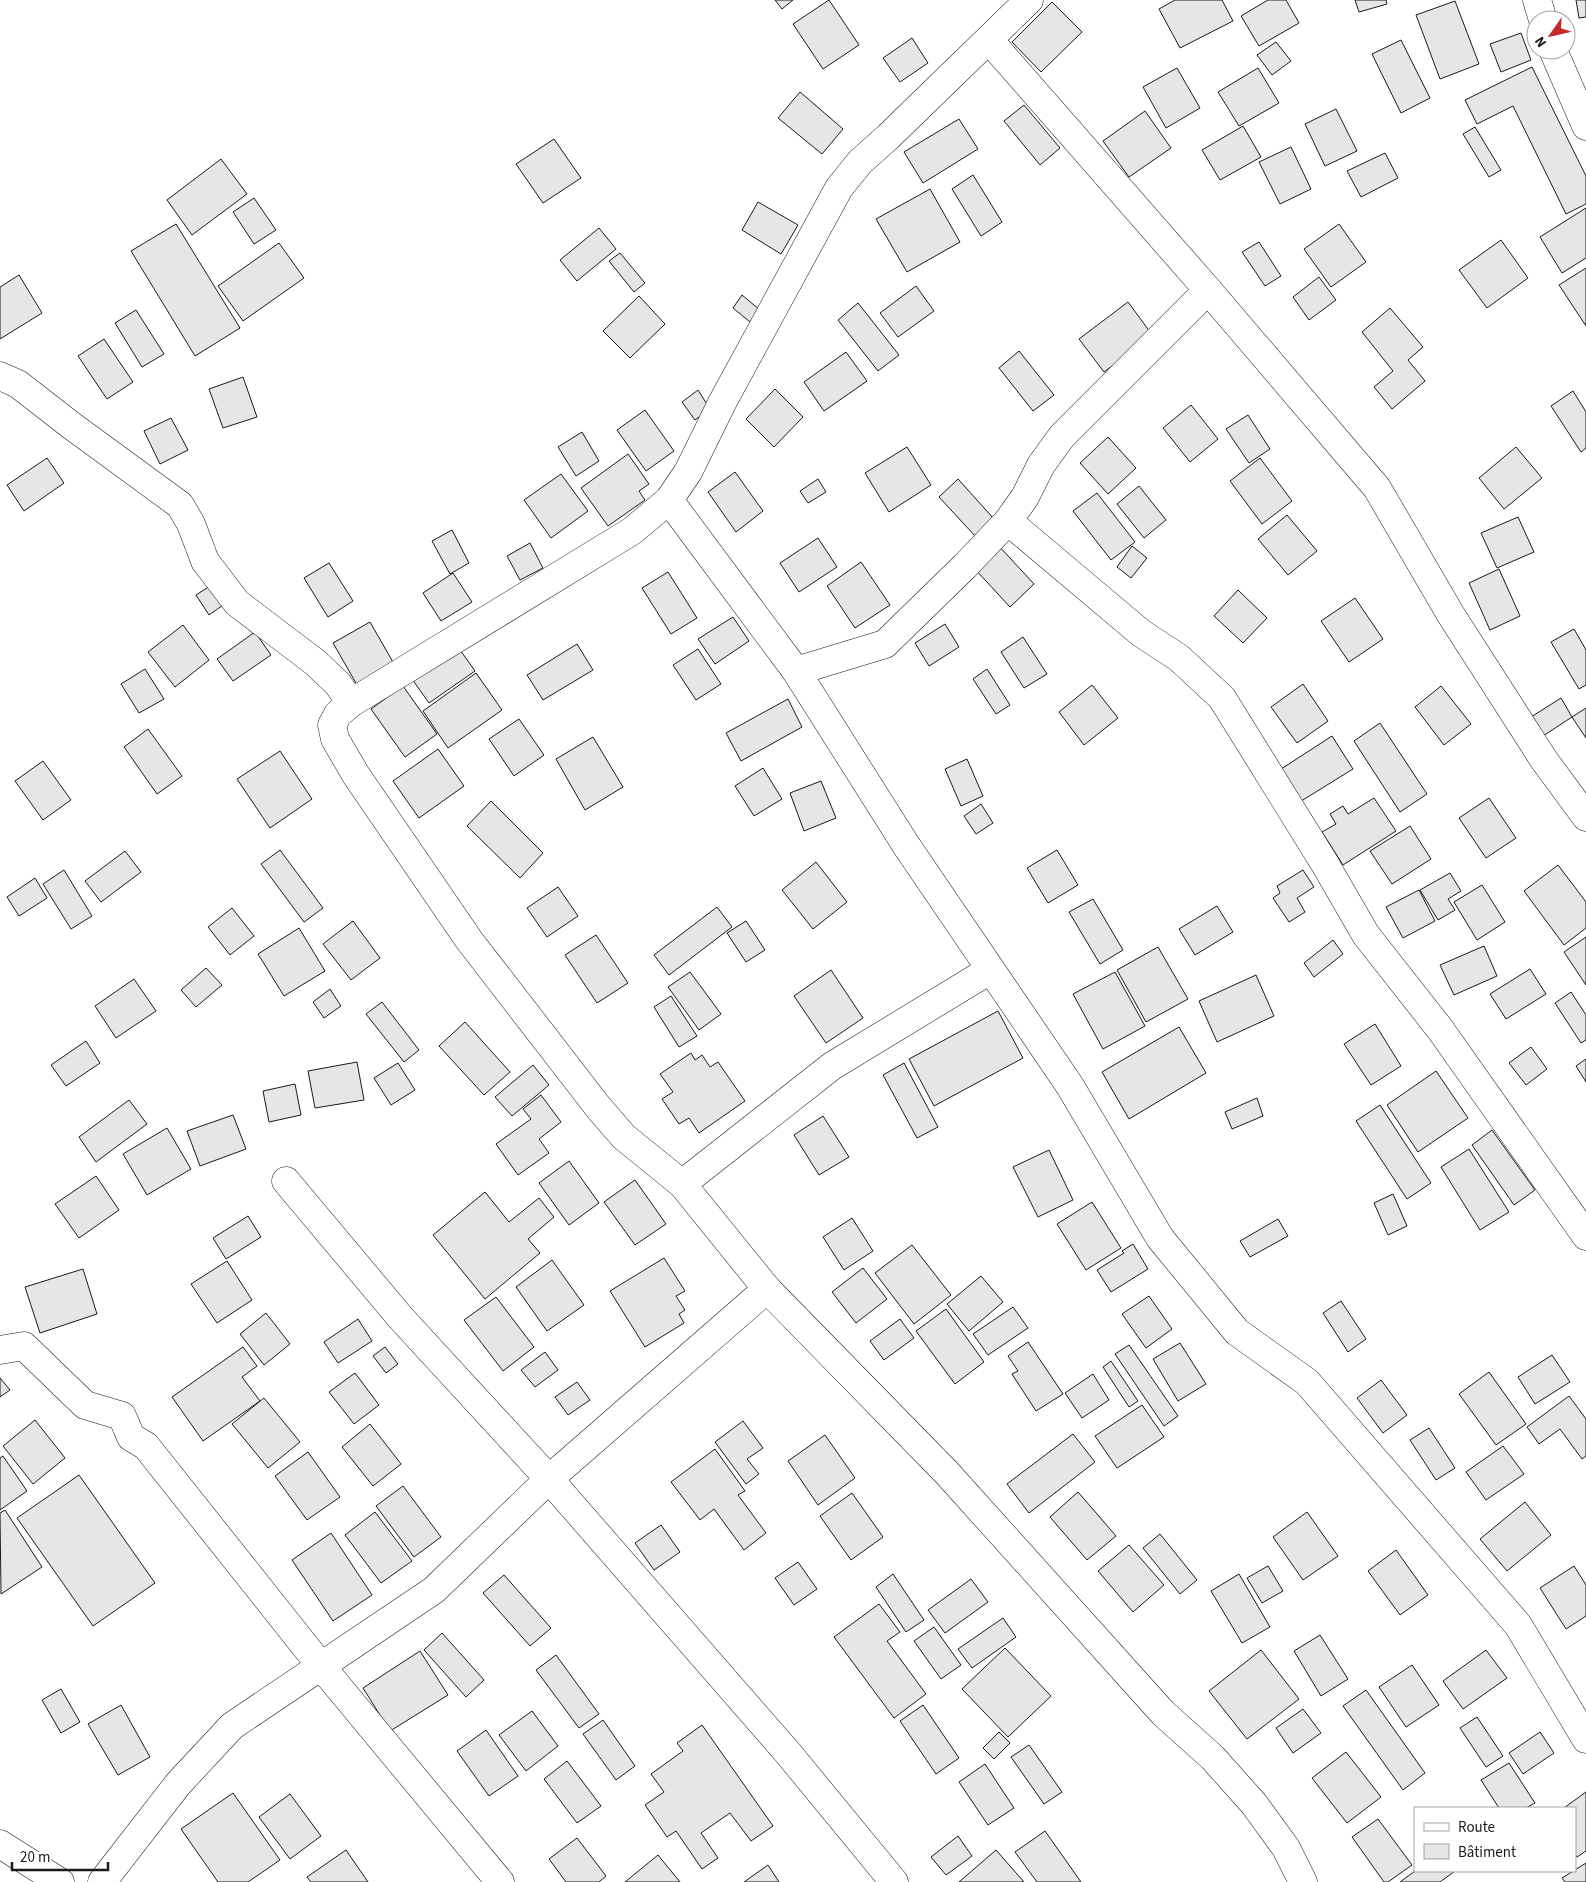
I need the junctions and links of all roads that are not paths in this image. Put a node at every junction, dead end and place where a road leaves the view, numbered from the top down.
1 (1029, 0) edge
2 (988, 40) junction
3 (1557, 60) edge
4 (1584, 119) edge
5 (1208, 290) junction
6 (0, 376) edge
7 (669, 500) junction
8 (1008, 521) junction
9 (796, 671) junction
10 (351, 703) junction
11 (1586, 816) edge
12 (990, 970) junction
13 (286, 1181) dead end
14 (682, 1184) junction
15 (1586, 1236) edge
16 (767, 1289) junction
17 (0, 1350) edge
18 (549, 1479) junction
19 (321, 1666) junction
20 (1586, 1739) edge
21 (0, 1844) edge
22 (60, 1882) edge
23 (102, 1882) edge
24 (500, 1882) edge
25 (894, 1882) edge
26 (1303, 1882) edge

1 - 2 street
2 - 5 street
2 - 7 street
3 - 4 street
5 - 8 street
5 - 11 street
6 - 10 street
7 - 9 street
7 - 10 street
8 - 9 street
8 - 15 street
9 - 12 street
10 - 14 street
12 - 14 street
12 - 20 street
13 - 18 street
14 - 16 street
16 - 18 street
16 - 26 street
17 - 19 street
18 - 19 street
18 - 25 street
19 - 23 street
19 - 24 street
21 - 22 street

